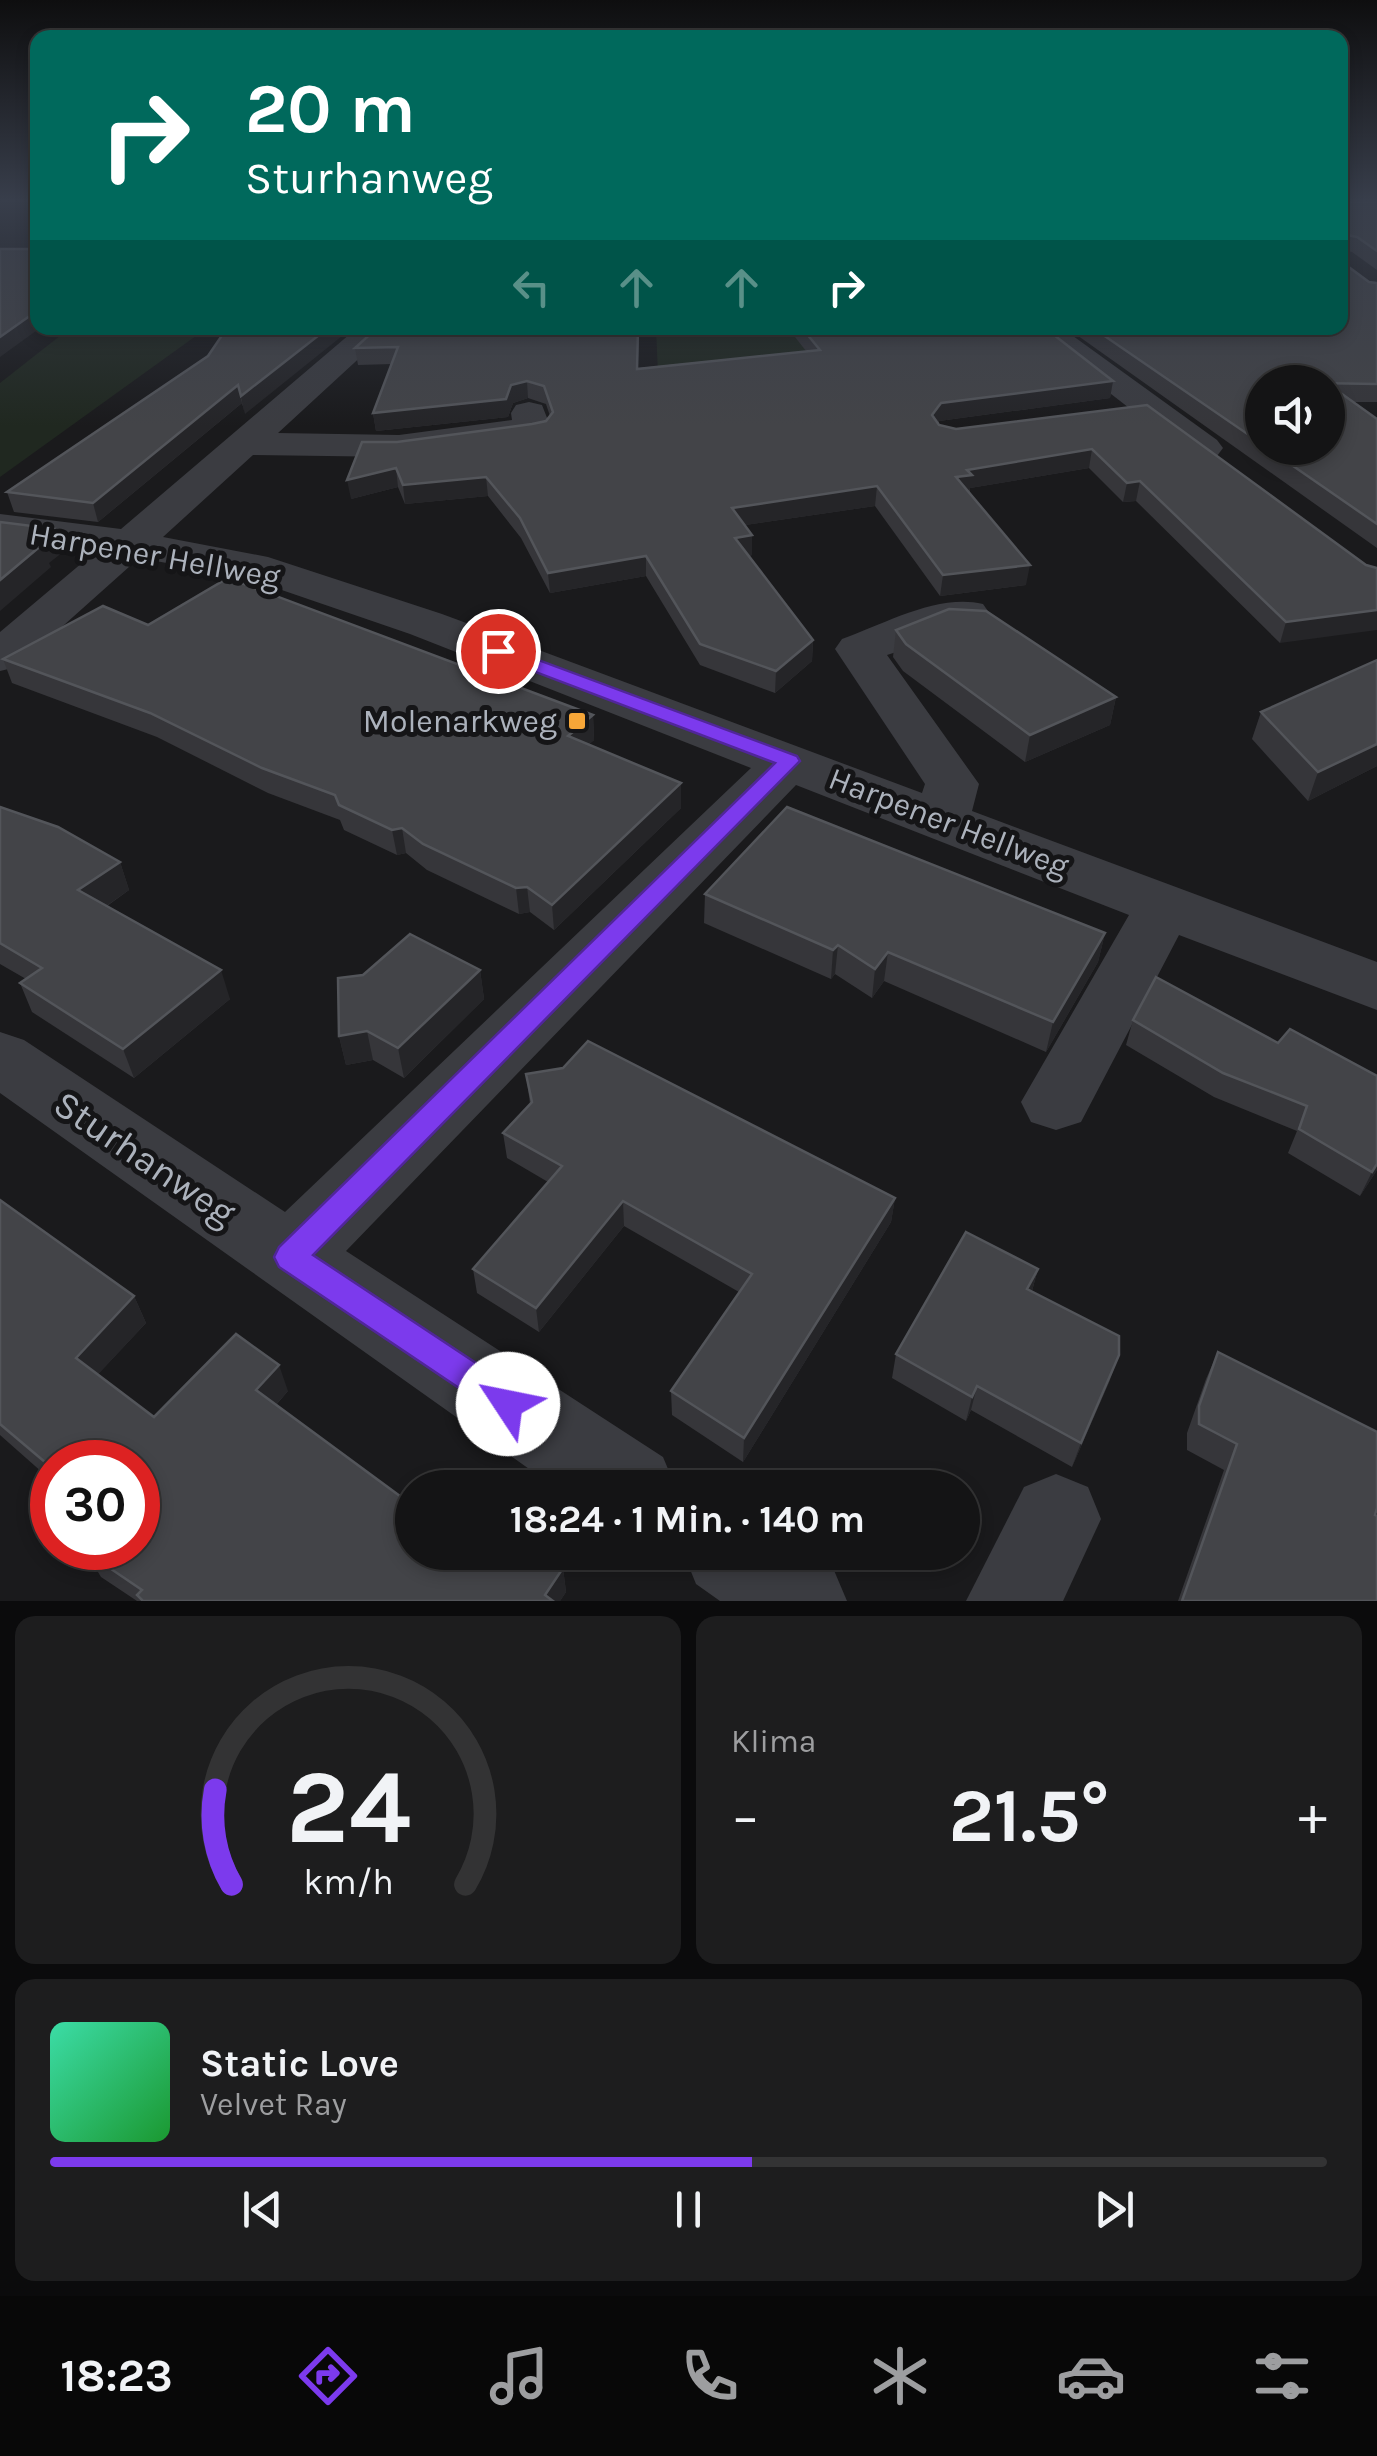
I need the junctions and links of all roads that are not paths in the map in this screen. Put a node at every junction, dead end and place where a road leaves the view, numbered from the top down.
1 (368, 335) edge
2 (1051, 335) edge
3 (1149, 408) junction
4 (529, 413) dead end
5 (1110, 413) edge
6 (243, 444) junction
7 (1228, 465) edge
8 (0, 527) edge
9 (128, 544) junction
10 (979, 620) edge
11 (0, 657) edge
12 (790, 761) junction
13 (942, 820) junction
14 (1165, 905) junction
15 (1377, 986) edge
16 (0, 1058) edge
17 (1056, 1102) dead end
18 (290, 1257) junction
19 (605, 1470) edge
20 (1056, 1519) dead end
21 (754, 1570) edge
22 (800, 1601) edge
23 (1013, 1601) edge

1 - 6 street
2 - 3 street
3 - 5 street
3 - 7 street
4 - 6 street
6 - 9 street
8 - 9 street, Harpener Hellweg
9 - 11 street
9 - 12 street, Harpener Hellweg
10 - 13 street
12 - 13 street, Harpener Hellweg
12 - 18 street
13 - 14 street, Harpener Hellweg
14 - 15 street, Harpener Hellweg
14 - 17 street
16 - 18 street, Sturhanweg
18 - 19 street, Sturhanweg
20 - 23 street
21 - 22 street

